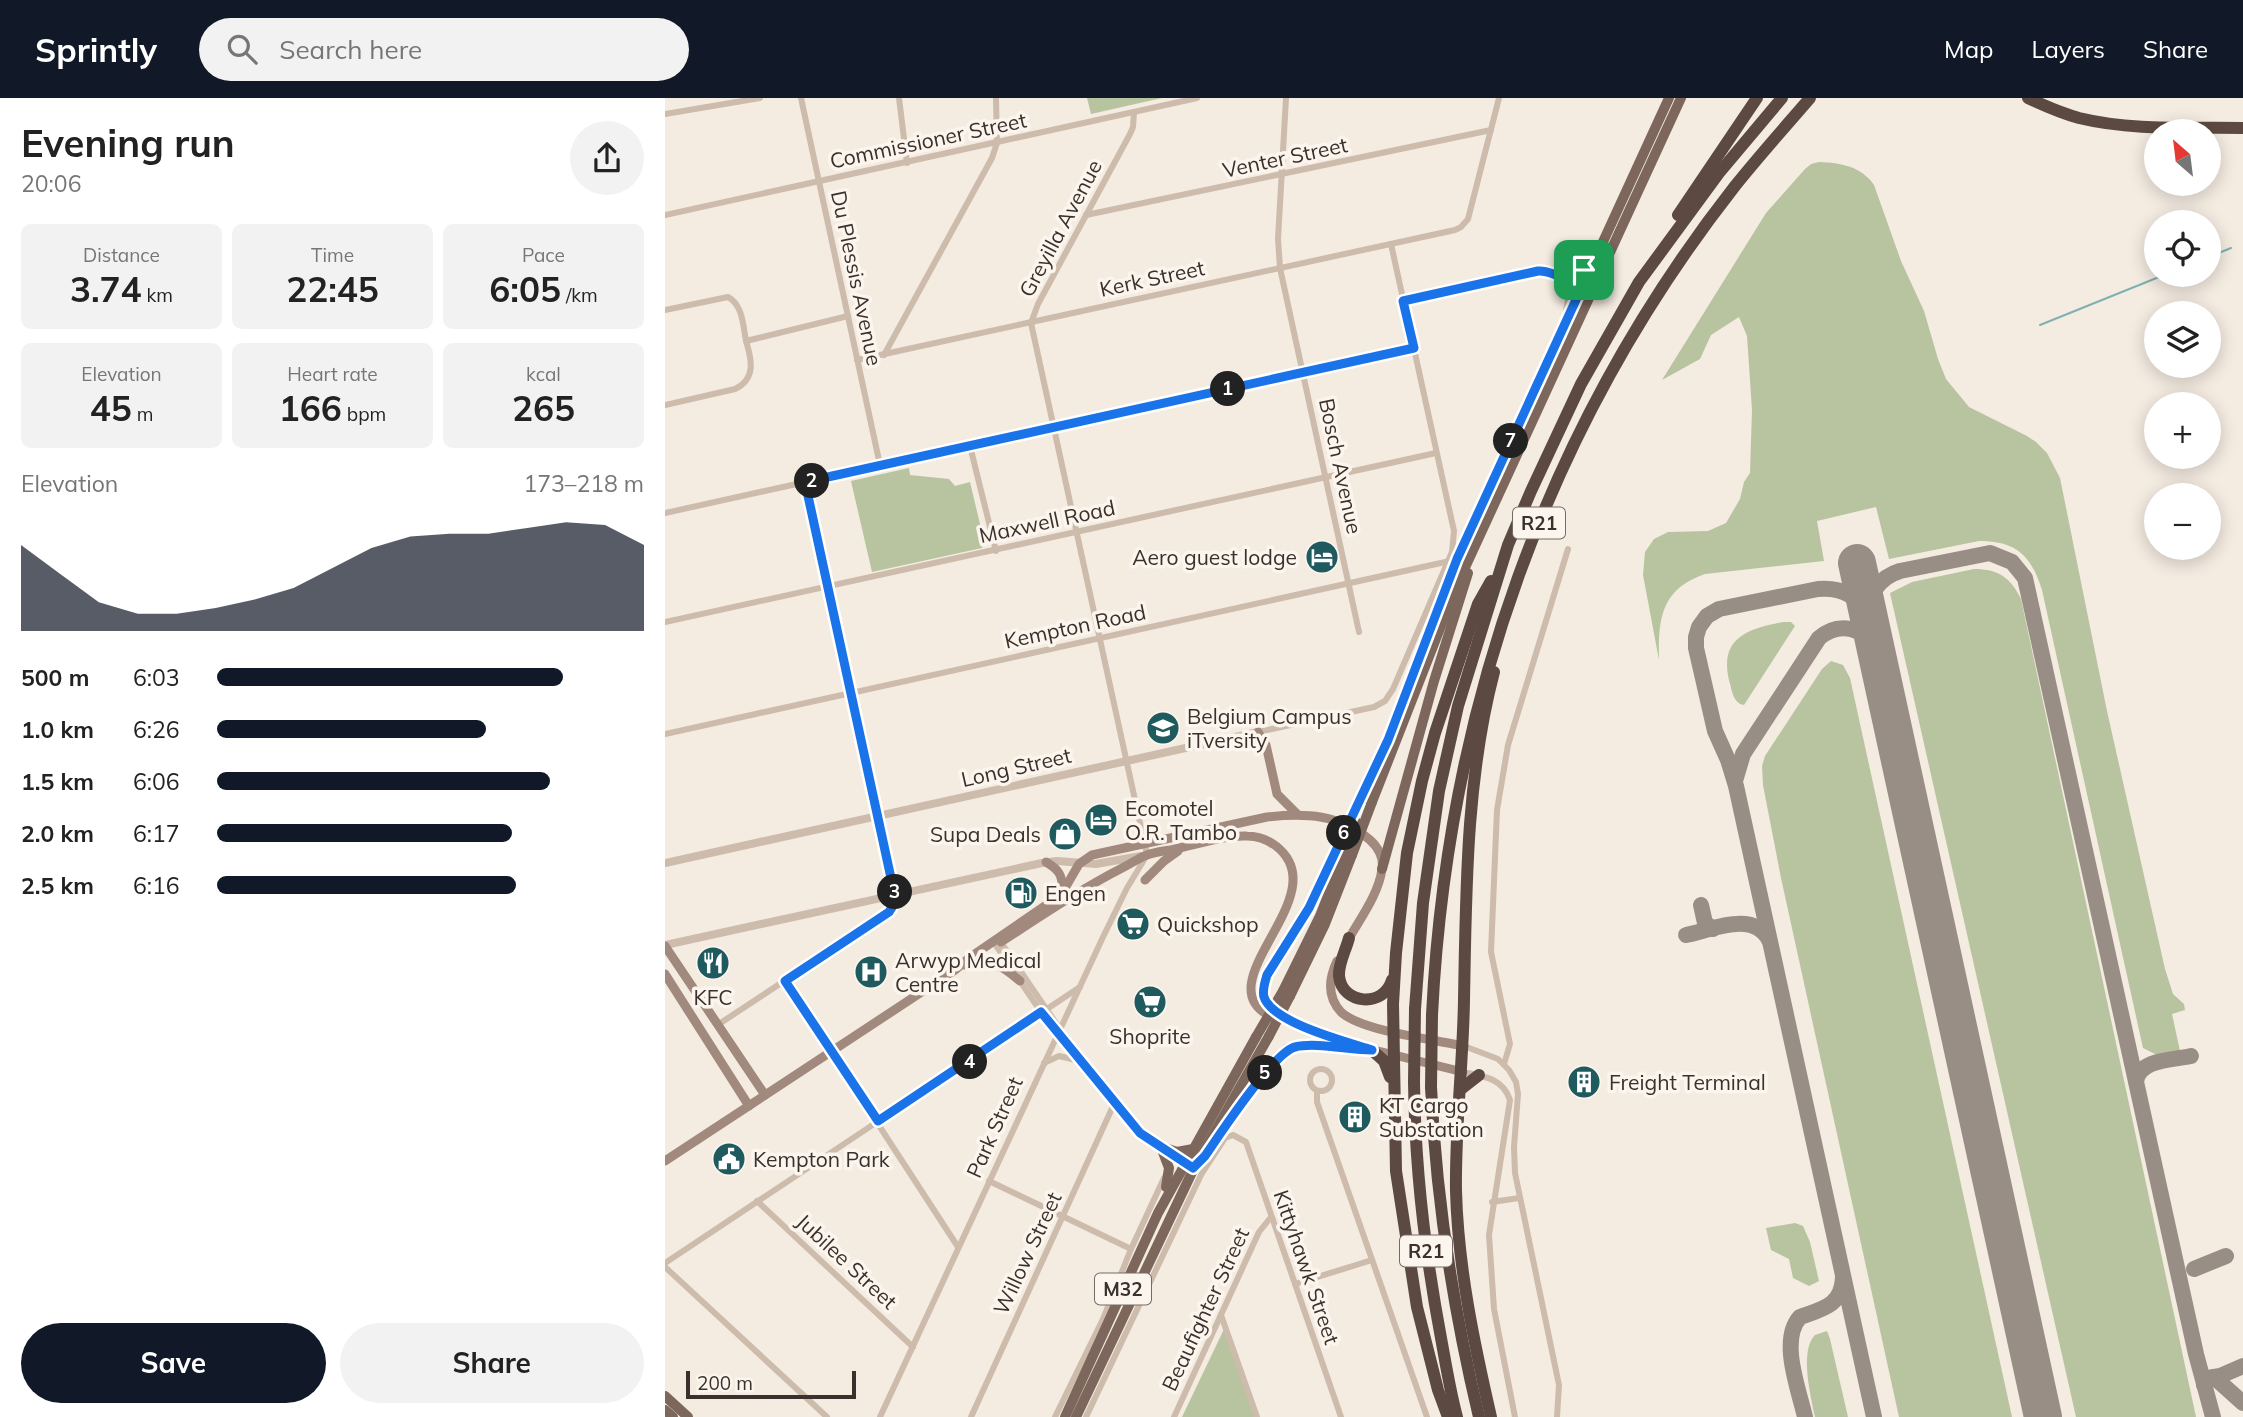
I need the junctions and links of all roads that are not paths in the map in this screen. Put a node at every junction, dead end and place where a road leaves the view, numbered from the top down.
1 (761, 98) edge
2 (801, 98) edge
3 (899, 98) edge
4 (996, 98) edge
5 (1197, 98) edge
6 (1286, 98) edge
7 (1499, 98) edge
8 (1669, 98) edge
9 (1681, 98) edge
10 (1758, 98) edge
11 (1782, 98) edge
12 (1811, 98) edge
13 (2028, 98) edge
14 (1134, 112) junction
15 (665, 114) edge
16 (2243, 128) edge
17 (1491, 130) junction
18 (997, 143) junction
19 (907, 163) junction
20 (1282, 175) junction
21 (818, 182) junction
22 (665, 215) edge
23 (1086, 215) junction
24 (1391, 244) junction
25 (1592, 265) junction
26 (1280, 268) junction
27 (1562, 276) junction
28 (1639, 282) junction
29 (1586, 292) junction
30 (1403, 301) junction
31 (665, 310) edge
32 (848, 316) junction
33 (1031, 323) junction
34 (1561, 332) junction
35 (746, 341) junction
36 (1414, 348) junction
37 (884, 355) junction
38 (857, 360) junction
39 (1304, 373) junction
40 (665, 405) edge
41 (1053, 427) junction
42 (969, 446) junction
43 (1436, 453) junction
44 (880, 466) junction
45 (1325, 477) junction
46 (805, 482) junction
47 (665, 513) edge
48 (1076, 533) junction
49 (1481, 533) junction
50 (1508, 545) junction
51 (1568, 549) dead end
52 (996, 551) junction
53 (1471, 557) junction
54 (1452, 560) junction
55 (1348, 583) junction
56 (826, 587) junction
57 (1513, 590) junction
58 (665, 622) edge
59 (1359, 632) dead end
60 (1101, 639) junction
61 (851, 692) junction
62 (1258, 732) junction
63 (665, 734) edge
64 (1127, 761) junction
65 (1366, 799) junction
66 (1297, 814) junction
67 (878, 816) junction
68 (1145, 843) junction
69 (1182, 848) junction
70 (1345, 851) junction
71 (1147, 855) junction
72 (1046, 862) junction
73 (665, 863) edge
74 (1079, 864) junction
75 (1382, 869) junction
76 (1145, 880) dead end
77 (896, 895) junction
78 (1061, 895) junction
79 (1349, 938) junction
80 (997, 942) junction
81 (665, 946) edge
82 (1396, 953) junction
83 (965, 965) junction
84 (955, 970) junction
85 (665, 974) edge
86 (785, 981) junction
87 (1020, 981) junction
88 (1080, 987) junction
89 (1286, 993) junction
90 (1044, 1010) junction
91 (719, 1024) junction
92 (1303, 1028) junction
93 (1059, 1032) junction
94 (1394, 1032) junction
95 (1464, 1046) junction
96 (1372, 1050) junction
97 (832, 1051) junction
98 (1394, 1055) junction
99 (1082, 1062) junction
100 (1504, 1064) junction
101 (1042, 1065) junction
102 (1463, 1072) junction
103 (1479, 1075) junction
104 (1461, 1089) junction
105 (1317, 1091) dead end
106 (1394, 1091) junction
107 (765, 1095) junction
108 (1114, 1104) junction
109 (749, 1106) junction
110 (878, 1121) junction
111 (1160, 1147) junction
112 (1192, 1149) junction
113 (665, 1161) edge
114 (1166, 1166) dead end
115 (1191, 1166) junction
116 (989, 1181) junction
117 (1518, 1198) junction
118 (757, 1201) junction
119 (1492, 1202) junction
120 (1158, 1213) junction
121 (1063, 1217) junction
122 (1271, 1217) junction
123 (958, 1247) junction
124 (1131, 1249) junction
125 (1372, 1260) junction
126 (665, 1265) edge
127 (1294, 1284) junction
128 (1221, 1315) junction
129 (913, 1346) junction
130 (665, 1396) edge
131 (665, 1410) edge
132 (673, 1417) edge
133 (688, 1417) edge
134 (827, 1417) edge
135 (880, 1417) edge
136 (971, 1417) edge
137 (1055, 1417) edge
138 (1065, 1417) edge
139 (1076, 1417) edge
140 (1086, 1417) edge
141 (1174, 1417) edge
142 (1257, 1417) edge
143 (1341, 1417) edge
144 (1427, 1417) edge
145 (1448, 1417) edge
146 (1457, 1417) edge
147 (1479, 1417) edge
148 (1491, 1417) edge
149 (1516, 1417) edge
150 (1557, 1417) edge

1 - 15 street
2 - 21 street, Du Plessis Avenue
3 - 19 street
4 - 18 street
5 - 14 street, Commissioner Street
6 - 20 street, Bosch Avenue
7 - 17 street
8 - 25 main road, M32
9 - 29 main road, M32
10 - 28 highway
11 - 28 highway, R21
12 - 57 highway, R21
13 - 16 highway
14 - 18 street, Commissioner Street
14 - 23 street, Greyilla Avenue
17 - 20 street, Venter Street
17 - 24 street, Kerk Street
18 - 19 street, Commissioner Street
18 - 37 street
19 - 21 street, Commissioner Street
20 - 23 street, Venter Street
20 - 26 street, Bosch Avenue
21 - 22 street, Commissioner Street
21 - 32 street, Du Plessis Avenue
23 - 33 street, Greyilla Avenue
24 - 26 street, Kerk Street
24 - 30 street
25 - 27 main road
25 - 29 main road, M32
26 - 33 street, Kerk Street
26 - 39 street, Bosch Avenue
27 - 29 street
27 - 30 street
27 - 34 street
28 - 50 highway, R21
29 - 34 main road, M32
29 - 49 main road, M32
30 - 36 street
31 - 35 street
32 - 35 street
32 - 38 street, Du Plessis Avenue
33 - 37 street, Kerk Street
33 - 41 street, Greyilla Avenue
34 - 54 main road, M32
35 - 40 street
36 - 39 street
36 - 43 street
37 - 38 street, Kerk Street
38 - 44 street, Du Plessis Avenue
39 - 41 street
39 - 45 street, Bosch Avenue
41 - 42 street
41 - 48 street, Greyilla Avenue
42 - 44 street
42 - 52 street
43 - 45 street, Maxwell Road
43 - 54 street
44 - 46 street
45 - 48 street, Maxwell Road
45 - 55 street, Bosch Avenue
46 - 47 street
46 - 56 street
48 - 52 street, Maxwell Road
48 - 60 street, Greyilla Avenue
49 - 53 main road, M32
49 - 54 street
50 - 82 highway
50 - 146 highway, R21, bridge
51 - 100 street
52 - 56 street, Maxwell Road
53 - 65 main road, M32
53 - 75 main road
54 - 55 street, Kempton Road
54 - 62 street, Long Street
54 - 65 main road, M32
55 - 59 street, Bosch Avenue
55 - 60 street, Kempton Road
56 - 58 street, Maxwell Road
56 - 61 street
57 - 95 highway
57 - 147 highway, R21, bridge
60 - 61 street, Kempton Road
60 - 64 street, Greyilla Avenue
61 - 63 street, Kempton Road
61 - 67 street
62 - 64 street, Long Street
62 - 66 main road
64 - 67 street, Long Street
64 - 68 street, Greyilla Avenue
65 - 70 main road, M32, bridge
65 - 70 main road, bridge
66 - 68 main road
66 - 75 main road
67 - 73 street, Long Street
67 - 77 street
68 - 71 street, Greyilla Avenue
68 - 74 main road
69 - 71 main road
69 - 76 main road
69 - 92 main road
70 - 89 main road, M32
70 - 92 main road
71 - 74 street
71 - 80 main road
71 - 88 street, Park Street
72 - 74 street
72 - 77 street
72 - 78 main road
74 - 78 main road
75 - 79 main road
77 - 81 street
77 - 86 street
78 - 80 main road
79 - 82 highway
79 - 94 main road
80 - 83 main road
80 - 84 main road
80 - 87 street
80 - 90 street
81 - 91 main road
82 - 94 highway
83 - 84 main road
83 - 87 main road
84 - 97 main road
85 - 109 main road
86 - 91 street
86 - 97 street
87 - 90 street
88 - 90 street
88 - 93 street, Park Street
89 - 112 main road, M32, bridge
89 - 115 main road, M32, bridge
90 - 93 street
90 - 110 street
91 - 107 main road
92 - 96 main road
93 - 99 street
93 - 101 street, Park Street
94 - 95 main road
94 - 98 highway
95 - 100 street
95 - 102 highway
96 - 98 main road
96 - 106 highway
96 - 115 main road
97 - 107 main road
97 - 110 street
98 - 102 main road
98 - 106 highway
99 - 101 street
99 - 108 street
100 - 117 street
101 - 116 street, Park Street
102 - 103 street
102 - 104 highway
103 - 104 highway
103 - 119 street
104 - 148 highway
105 - 125 street
106 - 145 highway
107 - 109 main road
108 - 111 street
108 - 121 street, Willow Street
109 - 113 main road
110 - 118 street
110 - 123 street
111 - 112 main road
111 - 115 street
111 - 120 main road
112 - 115 main road, M32
114 - 124 street
115 - 120 main road, M32
115 - 139 main road, M32
116 - 121 street
116 - 123 street, Park Street
117 - 119 street
117 - 150 street
118 - 126 street
118 - 129 street, Jubilee Street
119 - 149 street
120 - 138 main road, M32
121 - 124 street
121 - 136 street, Willow Street
122 - 127 street, Kittyhawk Street
122 - 128 street, Beaufighter Street
122 - 140 street, Kittyhawk Street
123 - 129 street, Park Street
124 - 137 street
125 - 127 street
125 - 144 street
126 - 134 street
127 - 143 street, Kittyhawk Street
128 - 141 street, Beaufighter Street
128 - 142 street
129 - 135 street, Park Street
130 - 133 main road
131 - 132 main road

